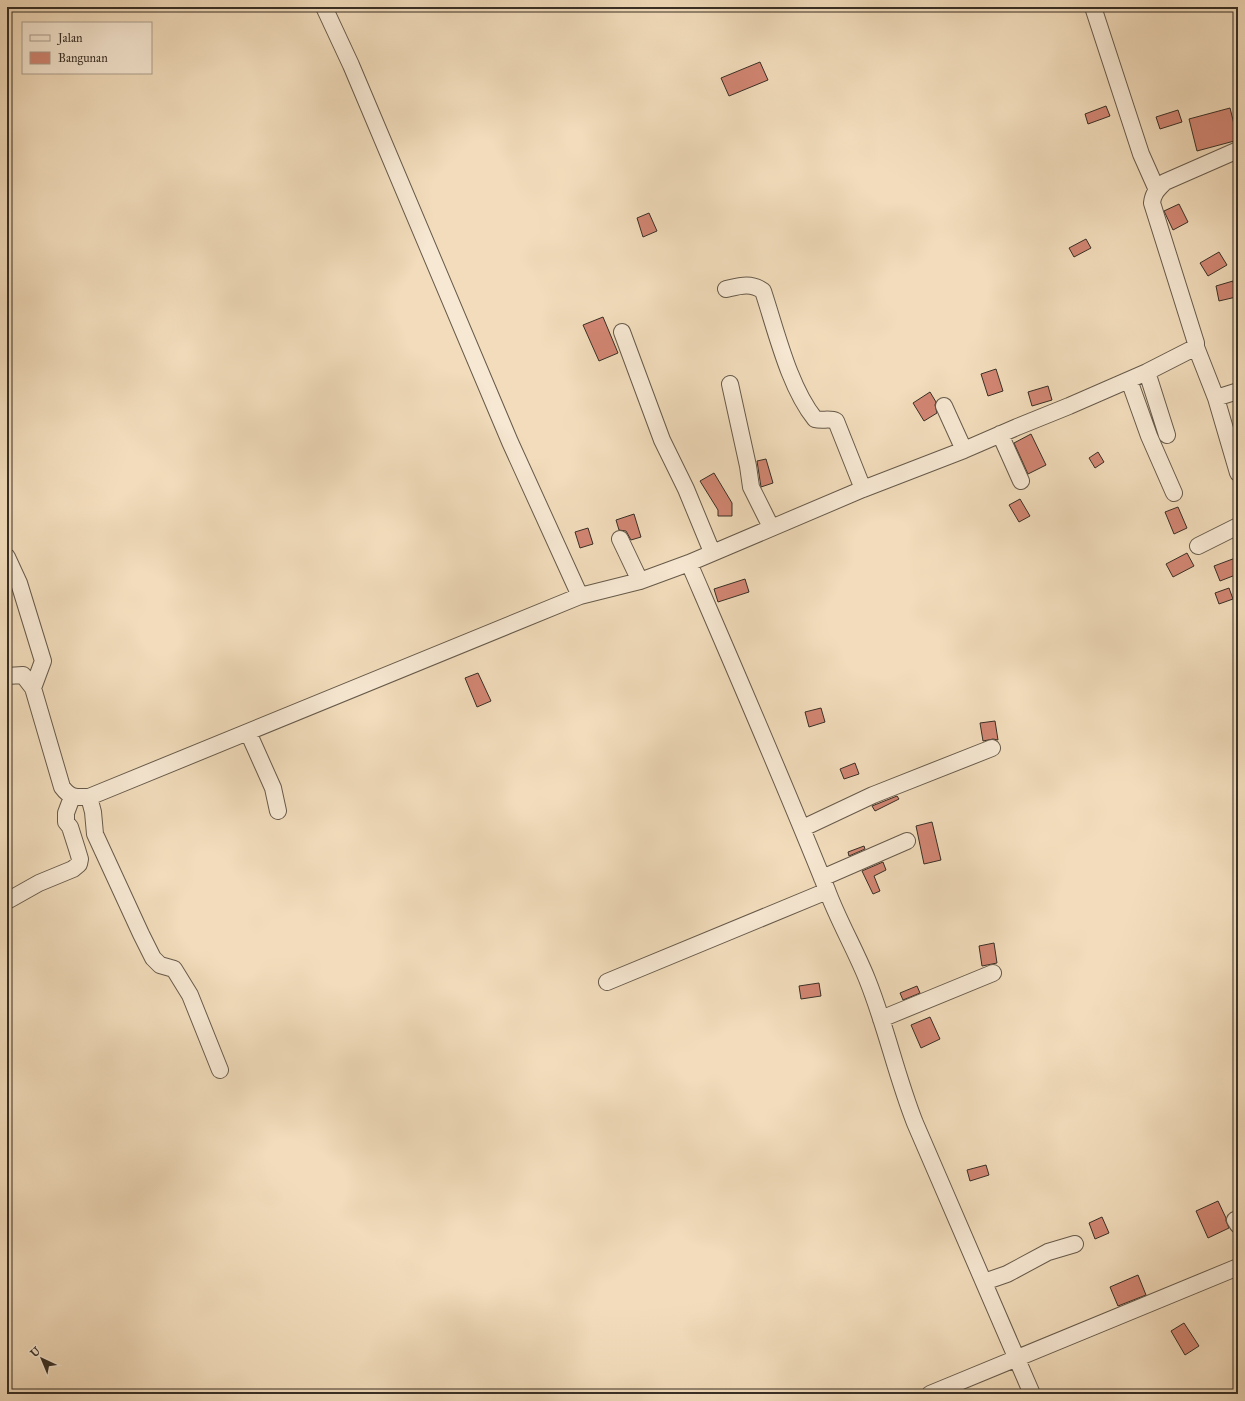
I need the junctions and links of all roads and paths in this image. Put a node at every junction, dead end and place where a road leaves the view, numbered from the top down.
1 (324, 7) edge
2 (1093, 7) edge
3 (1238, 150) edge
4 (1157, 190) junction
5 (726, 289) dead end
6 (622, 332) dead end
7 (1196, 347) junction
8 (1147, 372) junction
9 (1129, 380) junction
10 (730, 384) dead end
11 (1238, 391) edge
12 (1216, 398) junction
13 (944, 406) dead end
14 (1000, 434) junction
15 (1167, 435) dead end
16 (964, 450) junction
17 (1238, 473) edge
18 (1021, 482) dead end
19 (863, 489) junction
20 (1174, 493) dead end
21 (1238, 526) edge
22 (771, 527) junction
23 (620, 539) dead end
24 (1198, 546) dead end
25 (712, 552) junction
26 (7, 557) edge
27 (689, 563) junction
28 (640, 581) junction
29 (580, 596) junction
30 (7, 676) edge
31 (32, 688) junction
32 (248, 732) junction
33 (992, 748) dead end
34 (72, 797) junction
35 (89, 797) junction
36 (278, 811) dead end
37 (803, 828) junction
38 (907, 841) dead end
39 (825, 885) junction
40 (7, 901) edge
41 (993, 973) dead end
42 (607, 982) dead end
43 (881, 1019) junction
44 (220, 1070) dead end
45 (1075, 1244) dead end
46 (1238, 1267) edge
47 (984, 1282) junction
48 (1017, 1359) junction
49 (930, 1394) edge
50 (1032, 1394) edge

1 - 29 street
2 - 4 street
3 - 4 street
4 - 7 street
5 - 19 street
6 - 25 street
7 - 8 street
7 - 12 street
8 - 9 street
8 - 15 street
9 - 14 street
9 - 20 street
10 - 22 street
11 - 12 street
12 - 17 street
13 - 16 street
14 - 16 street
14 - 18 street
16 - 19 street
19 - 22 street
21 - 24 street
22 - 25 street
23 - 28 street
25 - 27 street
26 - 31 street
27 - 28 street
27 - 37 street
28 - 29 street
29 - 32 street
30 - 31 street
31 - 34 street
32 - 35 street
32 - 36 street
33 - 37 street
34 - 35 street
34 - 40 street
35 - 44 street
37 - 39 street
38 - 39 street
39 - 42 street
39 - 43 street
41 - 43 street
43 - 47 street
45 - 47 street
46 - 48 street
47 - 48 street
48 - 49 street
48 - 50 street

